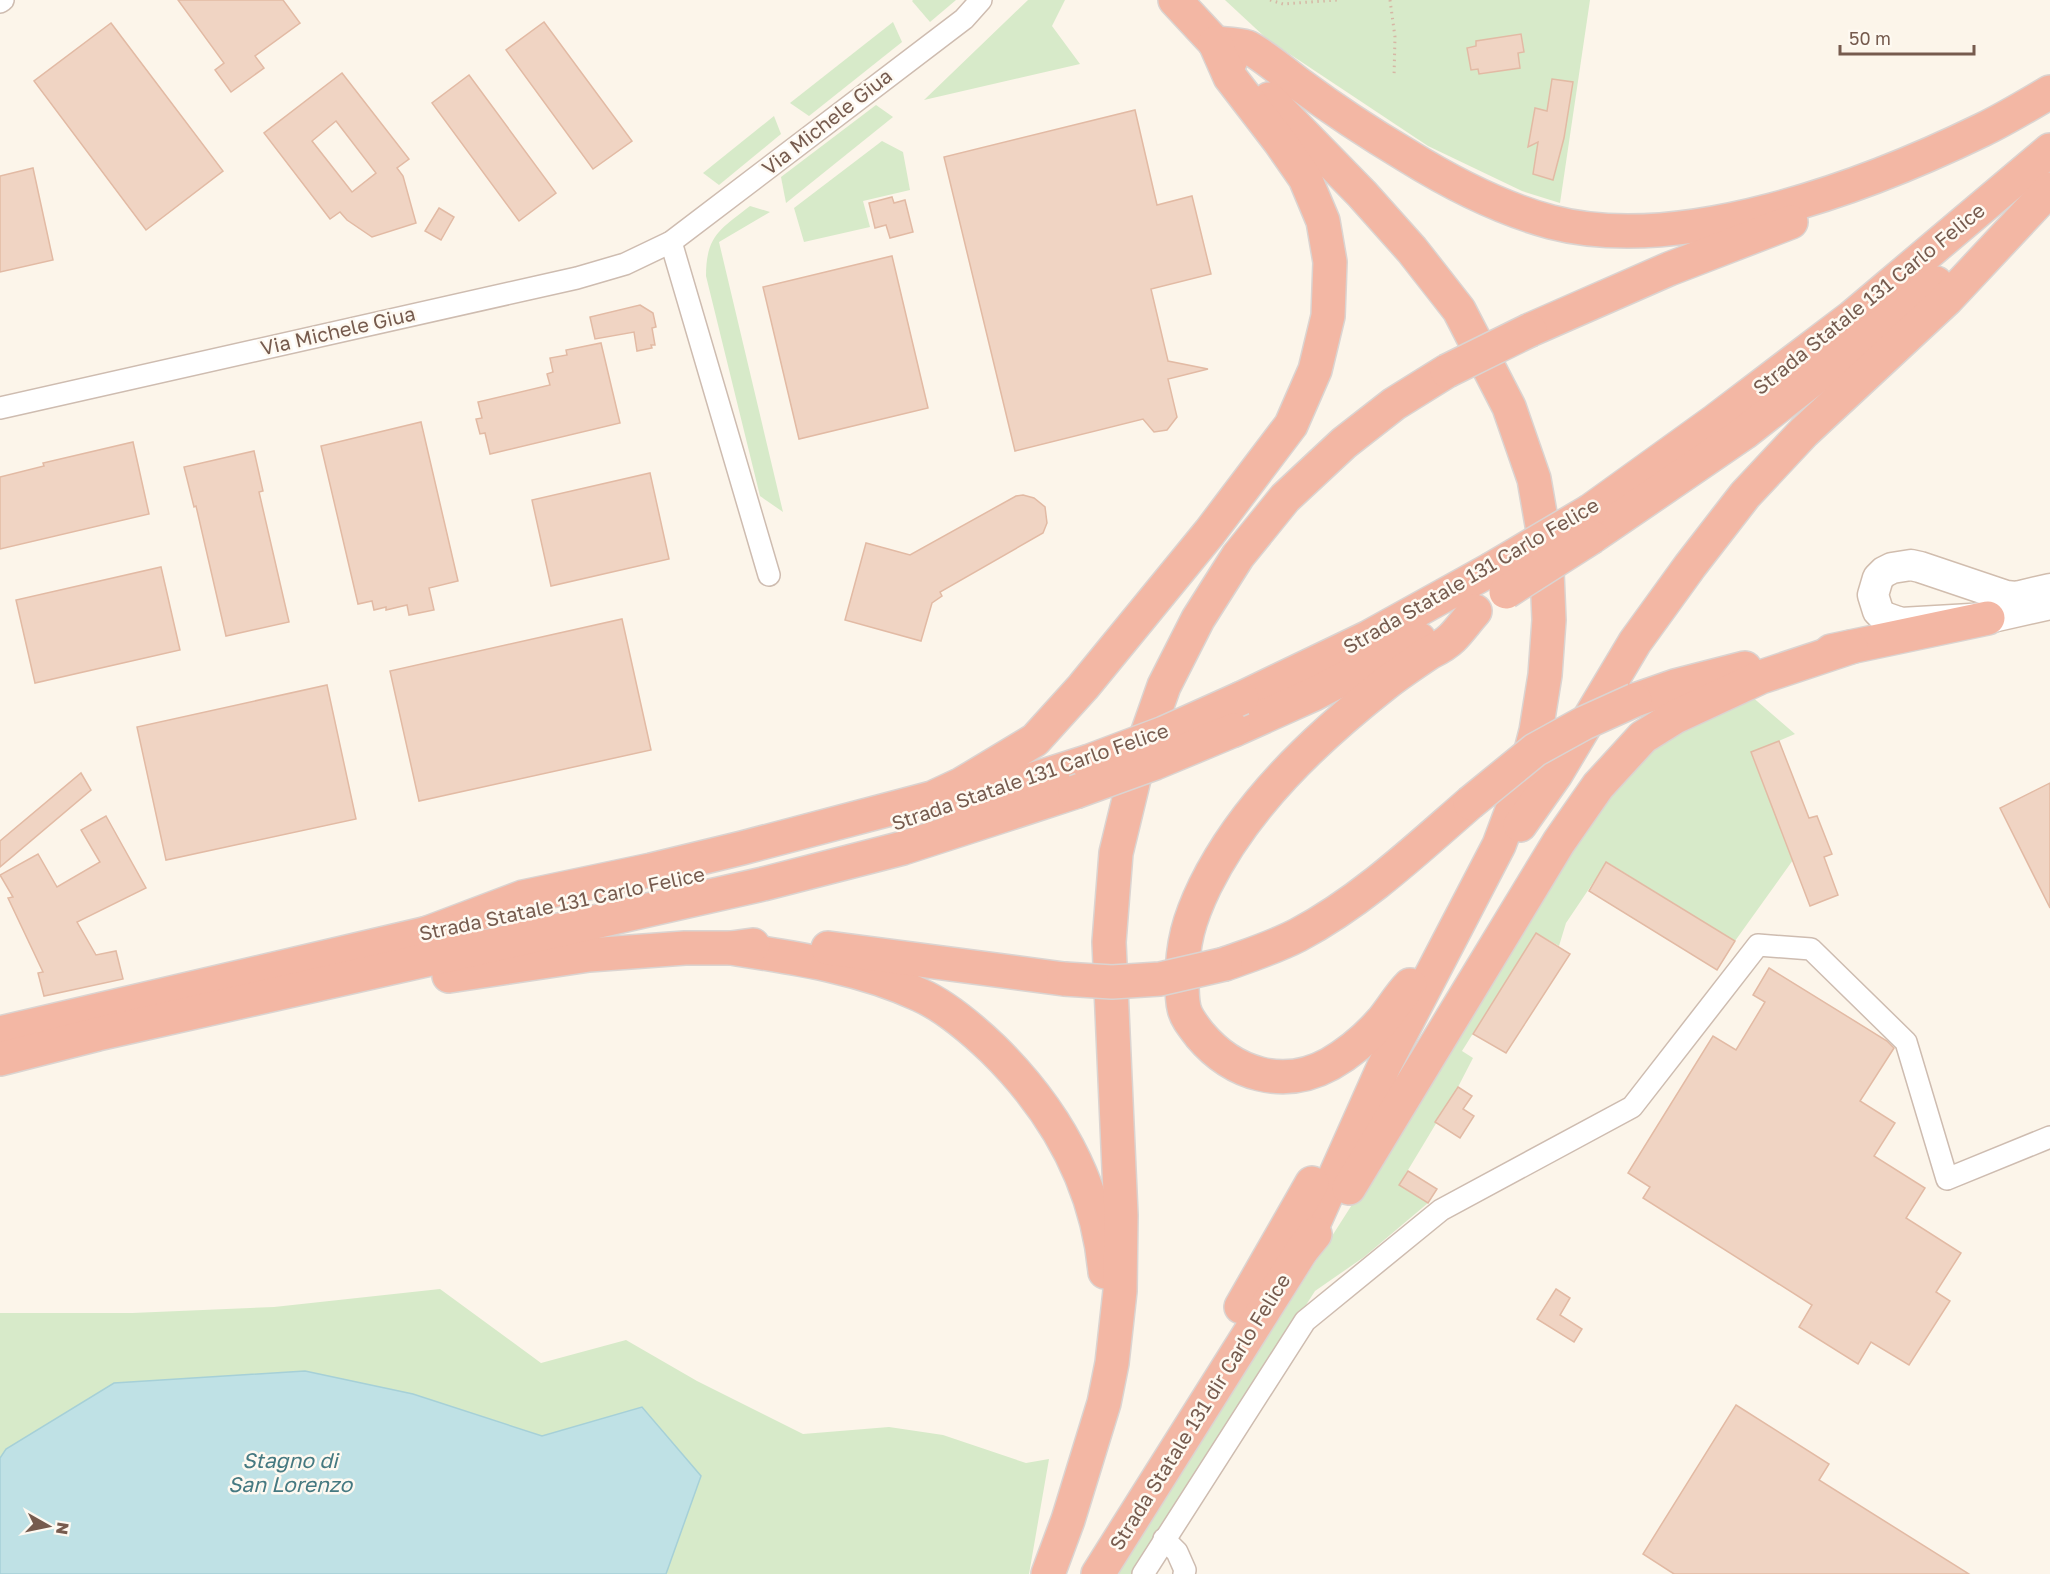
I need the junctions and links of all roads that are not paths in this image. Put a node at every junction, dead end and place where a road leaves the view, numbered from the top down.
1 (981, 0) edge
2 (1174, 0) edge
3 (1215, 43) junction
4 (2050, 92) edge
5 (2050, 150) edge
6 (1875, 178) junction
7 (2050, 188) edge
8 (671, 242) junction
9 (0, 408) edge
10 (1591, 524) junction
11 (770, 576) dead end
12 (1498, 581) junction
13 (2050, 589) edge
14 (2050, 604) edge
15 (1475, 610) junction
16 (1988, 618) junction
17 (1851, 647) junction
18 (1482, 877) junction
19 (425, 934) junction
20 (1448, 944) junction
21 (731, 948) junction
22 (365, 974) junction
23 (0, 1033) edge
24 (0, 1059) edge
25 (1384, 1066) junction
26 (2050, 1137) edge
27 (1302, 1250) junction
28 (1090, 1446) junction
29 (1164, 1539) junction
30 (1048, 1574) edge
31 (1081, 1574) edge
32 (1098, 1574) edge
33 (1143, 1574) edge
34 (1184, 1574) edge

1 - 8 street, Via Michele Giua
2 - 3 highway
3 - 6 highway
3 - 18 highway
3 - 19 highway
4 - 6 highway
5 - 10 highway, Strada Statale 131 Carlo Felice
6 - 28 highway, bridge
7 - 10 highway, Strada Statale 131 Carlo Felice
7 - 18 highway
8 - 9 street, Via Michele Giua
8 - 11 street
10 - 12 highway, Strada Statale 131 Carlo Felice, bridge
12 - 15 highway, Strada Statale 131 Carlo Felice
12 - 19 highway, Strada Statale 131 Carlo Felice, bridge
13 - 16 main road
14 - 16 main road
15 - 20 highway
15 - 22 highway, Strada Statale 131 Carlo Felice, bridge
16 - 17 highway
17 - 21 highway, bridge
17 - 27 highway
18 - 20 highway
19 - 23 highway, Strada Statale 131 Carlo Felice
20 - 25 highway
21 - 22 highway
21 - 28 highway
22 - 24 highway, Strada Statale 131 Carlo Felice
25 - 27 highway
25 - 31 highway
26 - 29 street
27 - 32 highway, Strada Statale 131 dir Carlo Felice
28 - 30 highway
29 - 33 street
29 - 34 street

